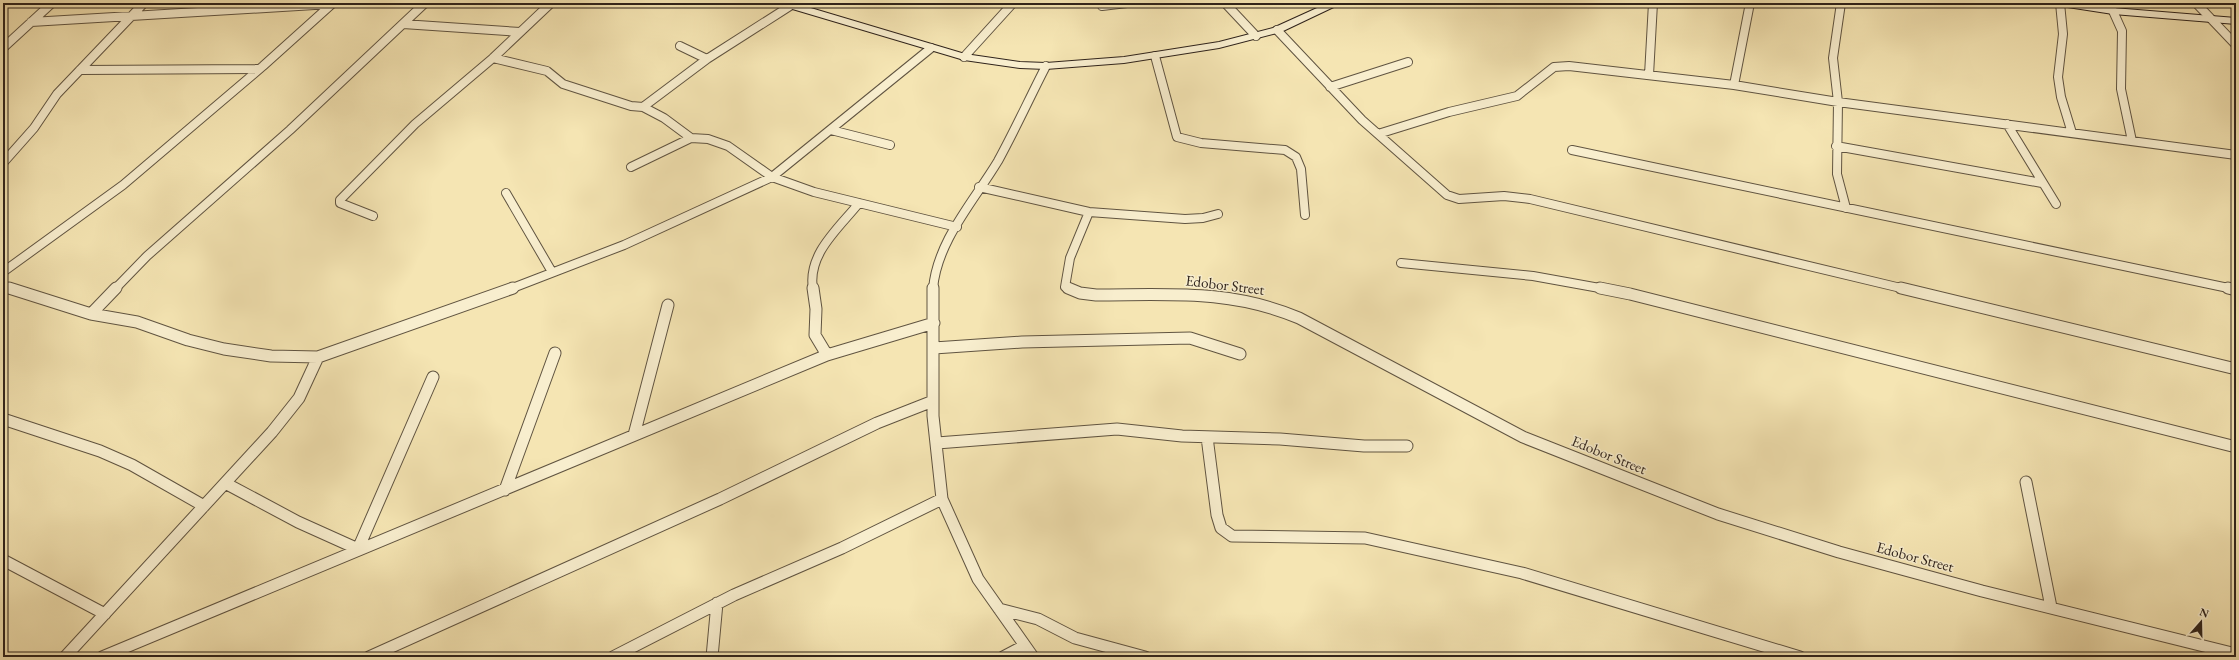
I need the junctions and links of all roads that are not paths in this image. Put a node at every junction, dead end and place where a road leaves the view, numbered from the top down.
1 (52, 3) edge
2 (144, 3) edge
3 (426, 3) edge
4 (551, 3) edge
5 (1013, 3) edge
6 (1127, 3) edge
7 (1226, 3) edge
8 (1337, 3) edge
9 (1653, 3) edge
10 (1750, 3) edge
11 (1841, 3) edge
12 (2061, 3) edge
13 (2196, 3) edge
14 (332, 4) edge
15 (787, 4) edge
16 (1102, 6) dead end
17 (2113, 11) junction
18 (132, 16) junction
19 (2213, 18) junction
20 (2236, 21) edge
21 (31, 22) junction
22 (403, 24) junction
23 (1277, 30) junction
24 (520, 32) junction
25 (1256, 36) junction
26 (2236, 45) edge
27 (680, 46) dead end
28 (3, 48) edge
29 (931, 48) junction
30 (1155, 56) junction
31 (964, 57) junction
32 (493, 58) junction
33 (707, 58) junction
34 (1408, 62) dead end
35 (1046, 66) junction
36 (259, 69) junction
37 (80, 70) junction
38 (1649, 75) junction
39 (1734, 85) junction
40 (1330, 87) junction
41 (1838, 102) junction
42 (643, 107) junction
43 (2007, 124) junction
44 (831, 130) junction
45 (2072, 133) junction
46 (1378, 134) junction
47 (691, 138) junction
48 (2132, 141) junction
49 (890, 145) dead end
50 (1836, 146) junction
51 (1572, 150) dead end
52 (2236, 155) edge
53 (3, 163) edge
54 (631, 167) dead end
55 (772, 176) junction
56 (2042, 183) junction
57 (980, 187) junction
58 (506, 194) dead end
59 (859, 203) junction
60 (2056, 204) dead end
61 (1846, 208) junction
62 (1089, 212) junction
63 (1218, 214) dead end
64 (1305, 215) dead end
65 (373, 216) dead end
66 (957, 227) junction
67 (1401, 263) dead end
68 (3, 272) edge
69 (552, 272) junction
70 (3, 286) edge
71 (2236, 290) edge
72 (668, 306) dead end
73 (92, 314) junction
74 (934, 324) junction
75 (934, 348) junction
76 (555, 353) dead end
77 (1240, 354) dead end
78 (827, 355) junction
79 (318, 357) junction
80 (2236, 369) edge
81 (433, 376) dead end
82 (933, 401) junction
83 (6, 420) dead end
84 (634, 435) junction
85 (1207, 436) junction
86 (937, 443) junction
87 (1407, 446) dead end
88 (2236, 448) edge
89 (2026, 482) dead end
90 (225, 483) junction
91 (505, 490) junction
92 (942, 499) junction
93 (204, 506) junction
94 (358, 549) junction
95 (3, 560) edge
96 (717, 603) junction
97 (2051, 606) junction
98 (999, 609) junction
99 (105, 614) junction
100 (1024, 646) junction
101 (2236, 654) edge
102 (65, 657) edge
103 (102, 657) edge
104 (369, 657) edge
105 (613, 657) edge
106 (712, 657) edge
107 (1004, 657) edge
108 (1033, 657) edge
109 (1145, 657) edge
110 (1800, 657) edge

1 - 21 street
2 - 18 street
3 - 22 street
4 - 24 street
5 - 31 street
6 - 16 street
7 - 25 street
8 - 23 street
9 - 38 street
10 - 39 street
11 - 41 street
12 - 17 street
12 - 45 street
13 - 19 street
14 - 18 street
14 - 36 street
15 - 29 street
15 - 33 street
17 - 19 street
17 - 48 street
18 - 21 street
18 - 37 street
19 - 20 street
19 - 26 street
21 - 28 street
22 - 24 street
22 - 73 street
23 - 25 street
23 - 40 street
24 - 32 street
25 - 30 street
27 - 33 street
29 - 31 street
29 - 44 street
30 - 35 street
30 - 64 street
31 - 35 street
32 - 42 street
32 - 65 street
33 - 42 street
34 - 40 street
35 - 57 street
36 - 37 street
36 - 68 street
37 - 53 street
38 - 39 street
38 - 46 street
39 - 41 street
40 - 46 street
41 - 43 street
41 - 50 street
42 - 47 street
43 - 45 street
43 - 56 street
44 - 49 street
44 - 55 street
45 - 48 street
46 - 80 street
47 - 54 street
47 - 55 street
48 - 52 street
50 - 56 street
50 - 61 street
51 - 61 street
55 - 59 street
55 - 69 street
56 - 60 street
57 - 62 street
57 - 66 street
58 - 69 street
59 - 66 street
59 - 78 street
61 - 71 street
62 - 63 street
62 - 97 street, Edobor Street
66 - 74 street
67 - 88 street
69 - 79 street
70 - 73 street
72 - 84 street
73 - 79 street
74 - 75 street
74 - 78 street
75 - 77 street
75 - 82 street
76 - 91 street
78 - 84 street
79 - 90 street
81 - 94 street
82 - 86 street
82 - 104 street
83 - 93 street
84 - 91 street
85 - 86 street
85 - 87 street
85 - 110 street
86 - 92 street
89 - 97 street
90 - 93 street
90 - 94 street
91 - 94 street
92 - 96 street
92 - 98 street
93 - 99 street
94 - 103 street
95 - 99 street
96 - 105 street
96 - 106 street
97 - 101 street, Edobor Street
98 - 100 street
98 - 109 street
99 - 102 street
100 - 107 street
100 - 108 street

